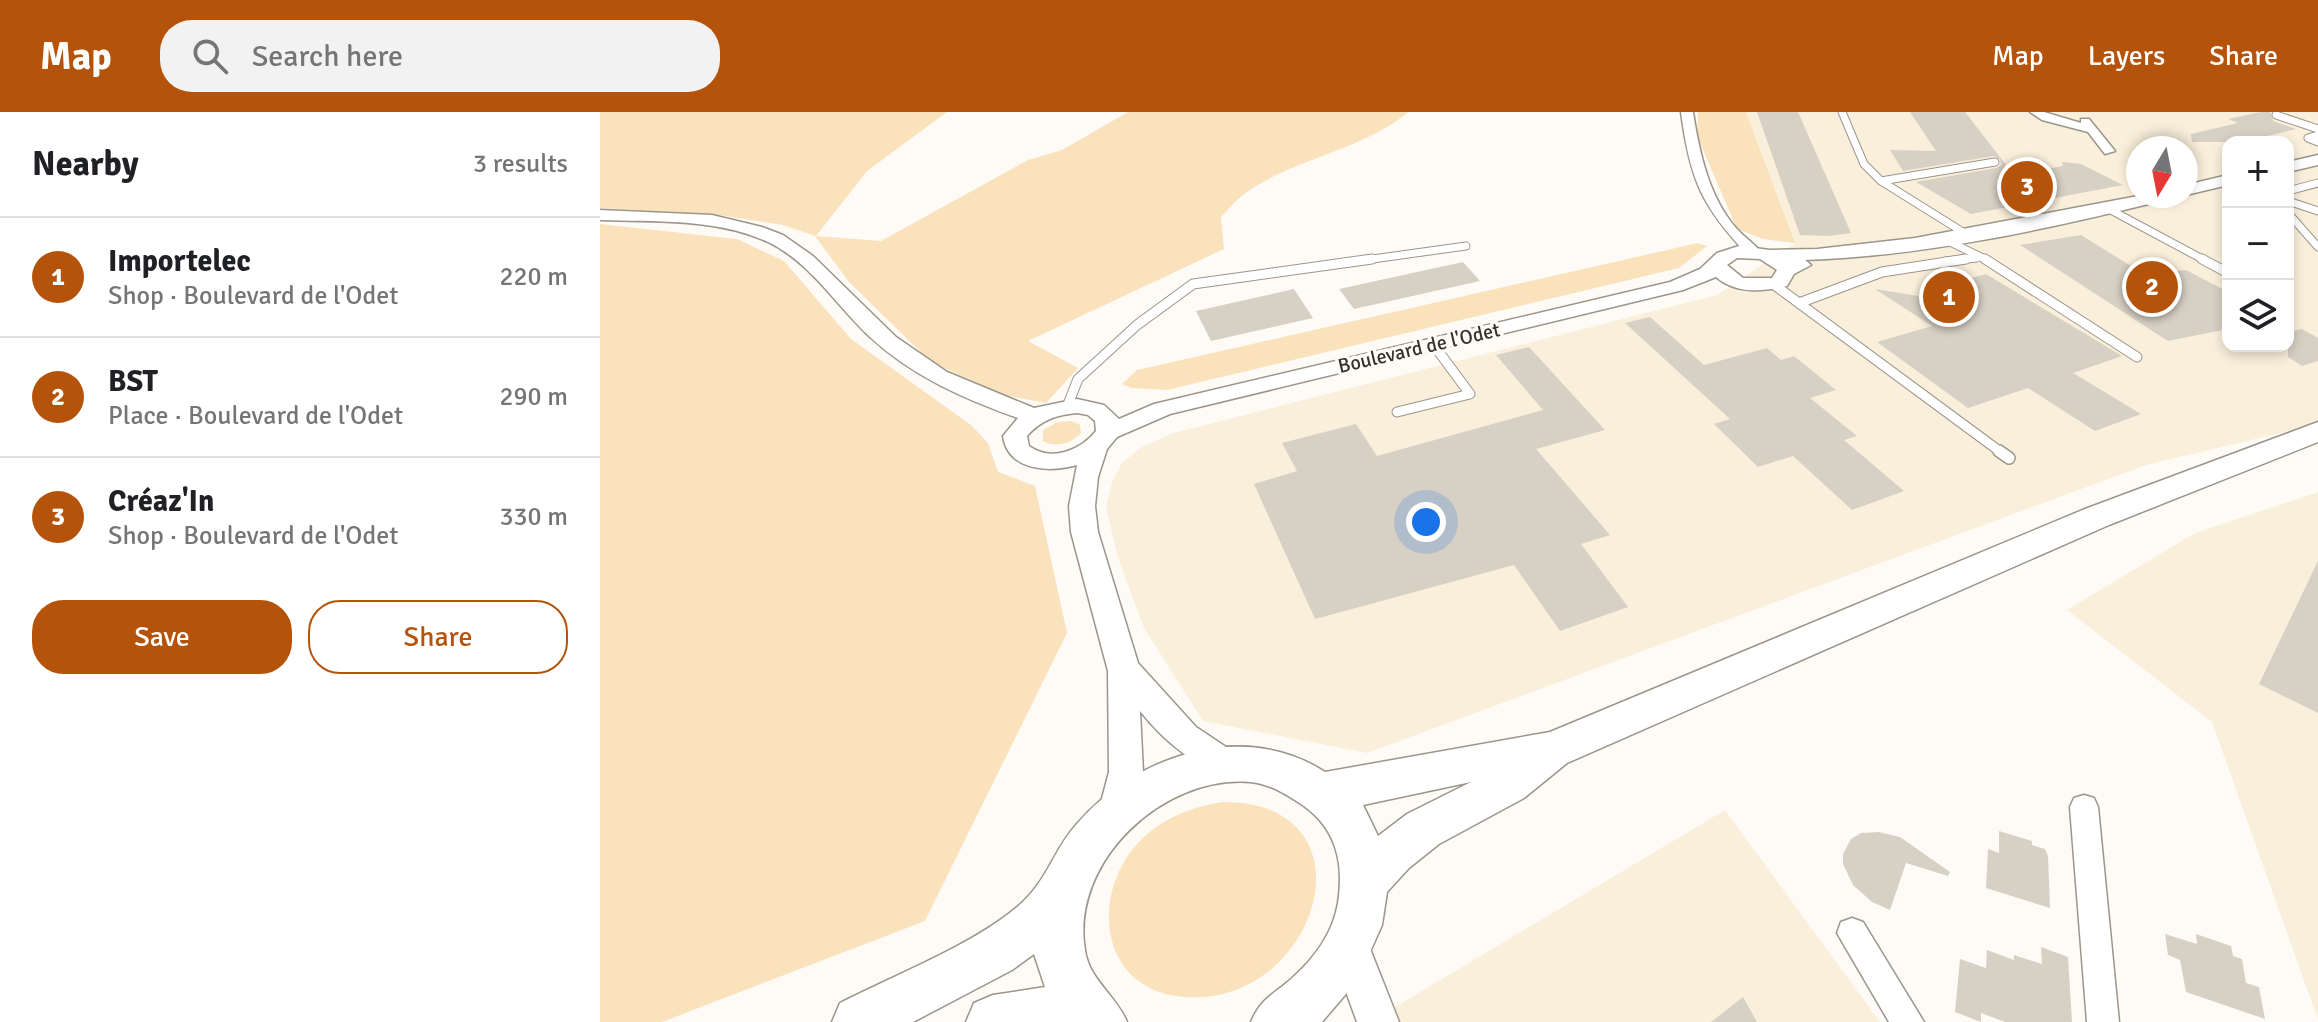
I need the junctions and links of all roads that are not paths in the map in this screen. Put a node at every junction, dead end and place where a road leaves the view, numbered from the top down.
1 (1687, 112) edge
2 (1842, 112) edge
3 (2036, 112) edge
4 (2076, 112) edge
5 (2276, 115) dead end
6 (2094, 130) junction
7 (2318, 132) edge
8 (2318, 142) edge
9 (2109, 151) dead end
10 (2318, 160) edge
11 (1995, 162) dead end
12 (2294, 166) edge
13 (1881, 181) junction
14 (2222, 181) edge
15 (2318, 183) edge
16 (2198, 187) edge
17 (2294, 189) edge
18 (2294, 203) edge
19 (2126, 204) edge
20 (2107, 208) junction
21 (2318, 211) edge
22 (600, 215) edge
23 (2294, 220) edge
24 (1731, 230) junction
25 (1966, 234) junction
26 (1942, 238) junction
27 (1466, 246) dead end
28 (2318, 247) edge
29 (1762, 255) junction
30 (1830, 255) junction
31 (1978, 258) junction
32 (1721, 261) junction
33 (2222, 270) edge
34 (1780, 277) junction
35 (1737, 282) junction
36 (1676, 286) junction
37 (1799, 303) junction
38 (1433, 344) junction
39 (2137, 357) dead end
40 (1067, 407) junction
41 (1397, 412) dead end
42 (1035, 416) junction
43 (1099, 430) junction
44 (2318, 431) edge
45 (2009, 458) dead end
46 (1041, 461) junction
47 (1080, 498) junction
48 (1123, 667) junction
49 (1552, 750) junction
50 (1232, 764) junction
51 (1323, 792) junction
52 (2084, 807) dead end
53 (1117, 810) junction
54 (1364, 883) junction
55 (1064, 892) junction
56 (1852, 933) dead end
57 (1349, 945) junction
58 (1096, 1019) edge
59 (859, 1022) edge
60 (993, 1022) edge
61 (1278, 1022) edge
62 (1378, 1022) edge
63 (1908, 1022) edge
64 (2103, 1022) edge

1 - 24 street
2 - 13 lane
3 - 6 street
4 - 6 street
5 - 7 lane
6 - 9 street
7 - 8 lane
10 - 12 street
11 - 13 lane
13 - 25 lane
14 - 16 street
15 - 17 lane
18 - 21 lane
19 - 20 street, Boulevard de l'Odet
20 - 25 street, Boulevard de l'Odet
20 - 33 lane
22 - 42 street
23 - 28 lane
24 - 29 street
24 - 32 street
25 - 26 street, Boulevard de l'Odet
26 - 30 street, Boulevard de l'Odet
26 - 31 lane
27 - 40 lane
29 - 30 street, Boulevard de l'Odet
29 - 32 street, Boulevard de l'Odet
29 - 34 street
30 - 34 street, Boulevard de l'Odet
31 - 37 lane
31 - 39 lane
32 - 35 street
32 - 36 street, Boulevard de l'Odet
34 - 35 street, Boulevard de l'Odet
34 - 37 lane
35 - 36 street, Boulevard de l'Odet
36 - 38 street, Boulevard de l'Odet
37 - 45 lane
38 - 41 lane
38 - 43 street, Boulevard de l'Odet
40 - 42 street
40 - 43 street
42 - 46 street
43 - 46 street, Boulevard de l'Odet
43 - 47 street
44 - 49 main road
46 - 47 street
47 - 48 street
48 - 50 street
48 - 53 street
49 - 51 main road
49 - 54 main road
50 - 51 main road
50 - 53 main road
51 - 54 main road
52 - 64 street
53 - 55 main road
54 - 57 main road
55 - 58 main road
55 - 59 main road
56 - 63 street
57 - 61 main road
57 - 62 street
58 - 60 main road

